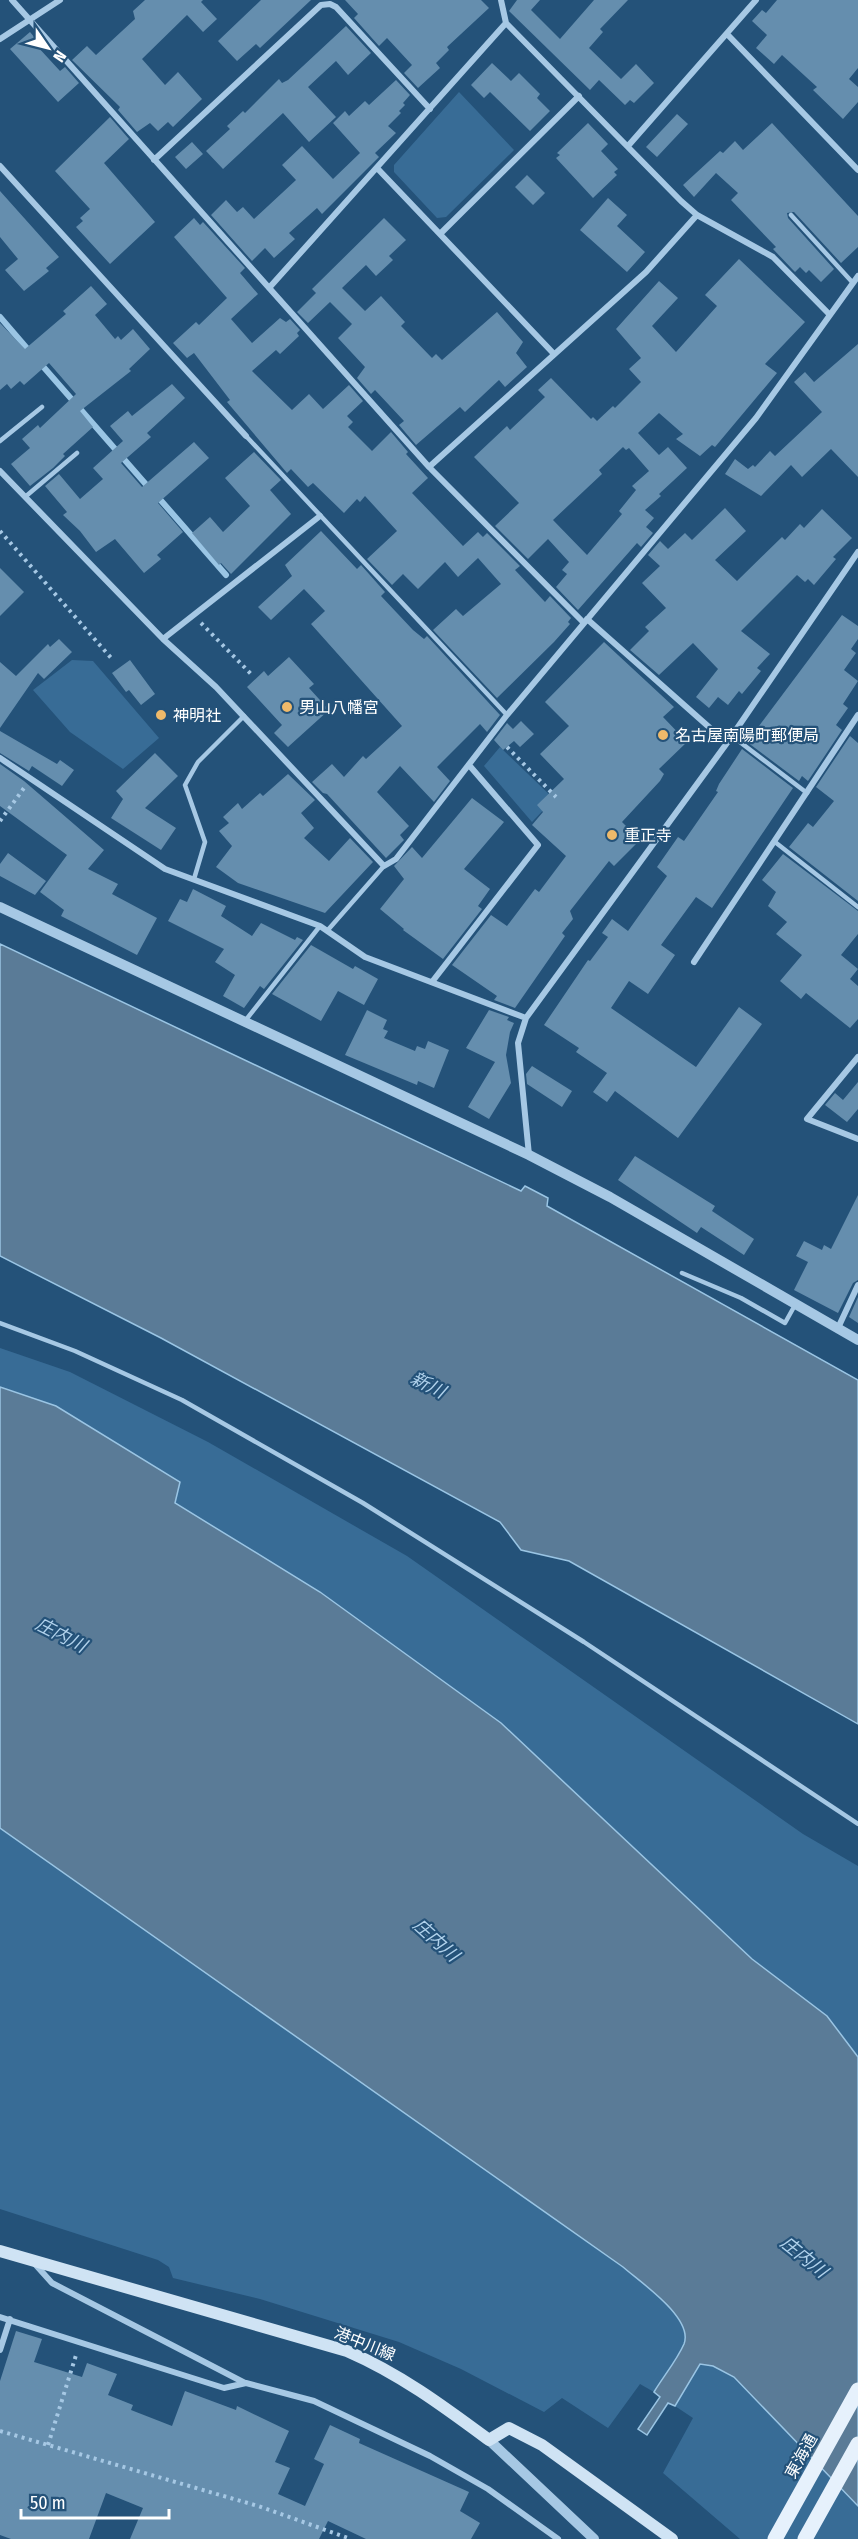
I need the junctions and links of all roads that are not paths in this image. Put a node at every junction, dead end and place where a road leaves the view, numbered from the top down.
1 (12, 0) edge
2 (60, 0) edge
3 (501, 0) edge
4 (756, 0) edge
5 (31, 19) junction
6 (507, 23) junction
7 (727, 34) junction
8 (0, 39) edge
9 (579, 96) junction
10 (430, 109) junction
11 (628, 147) junction
12 (154, 160) junction
13 (0, 166) edge
14 (377, 168) junction
15 (858, 170) edge
16 (697, 215) junction
17 (791, 215) dead end
18 (440, 234) junction
19 (858, 276) edge
20 (853, 283) junction
21 (269, 288) junction
22 (830, 315) junction
23 (554, 354) junction
24 (42, 407) dead end
25 (246, 435) joint
26 (0, 441) edge
27 (77, 453) dead end
28 (429, 467) junction
29 (0, 471) edge
30 (25, 497) junction
31 (320, 516) junction
32 (858, 552) edge
33 (585, 621) junction
34 (164, 639) junction
35 (507, 715) junction
36 (858, 715) edge
37 (244, 716) junction
38 (732, 736) junction
39 (727, 743) junction
40 (0, 758) edge
41 (469, 765) junction
42 (807, 793) junction
43 (775, 842) junction
44 (384, 866) junction
45 (194, 879) junction
46 (0, 907) edge
47 (858, 907) edge
48 (320, 926) junction
49 (327, 931) junction
50 (694, 962) dead end
51 (432, 982) junction
52 (526, 1018) junction
53 (243, 1023) junction
54 (858, 1057) edge
55 (858, 1139) edge
56 (529, 1155) junction
57 (682, 1273) dead end
58 (858, 1285) edge
59 (796, 1304) junction
60 (0, 1323) edge
61 (838, 1328) junction
62 (858, 1340) edge
63 (858, 1824) edge
64 (0, 2251) edge
65 (30, 2259) junction
66 (0, 2316) edge
67 (10, 2319) junction
68 (0, 2350) edge
69 (246, 2383) junction
70 (858, 2390) edge
71 (489, 2439) junction
72 (858, 2444) edge
73 (558, 2539) edge
74 (594, 2539) edge
75 (672, 2539) edge
76 (776, 2539) edge
77 (805, 2539) edge

1 - 5 street
2 - 5 street
3 - 6 street
4 - 7 street
5 - 8 street
5 - 12 street
6 - 9 street
6 - 10 street
7 - 11 street
7 - 15 street
9 - 11 street
9 - 18 street
10 - 12 street
10 - 14 street
11 - 16 street
12 - 21 street
13 - 25 street
14 - 18 street
14 - 21 street
16 - 22 street
16 - 23 street
17 - 20 lane
18 - 23 street
19 - 20 street
20 - 22 street
21 - 28 street
22 - 33 street
23 - 28 street
24 - 26 lane
25 - 31 lane
27 - 30 lane
28 - 33 street
29 - 30 street
30 - 34 street
31 - 34 street
31 - 35 lane
32 - 38 street
33 - 35 street
33 - 39 street
34 - 37 street
35 - 41 street
36 - 42 street
37 - 44 street
37 - 45 lane
38 - 39 street
38 - 42 lane
39 - 52 street
40 - 45 street
41 - 44 street
41 - 51 street
42 - 43 street
43 - 47 lane
43 - 50 street
44 - 49 lane
45 - 48 street
46 - 53 street
48 - 49 street
48 - 53 lane
49 - 51 street
51 - 52 street
52 - 56 street
53 - 56 street
54 - 55 street
56 - 59 street
57 - 59 lane
58 - 61 street
59 - 61 street
60 - 63 lane
61 - 62 street
64 - 65 main road, 港中川線
65 - 69 street
65 - 71 main road, 港中川線
66 - 67 street
67 - 68 street
67 - 69 street
69 - 73 street
70 - 76 main road, 東海通
71 - 74 street
71 - 75 main road
72 - 77 main road

